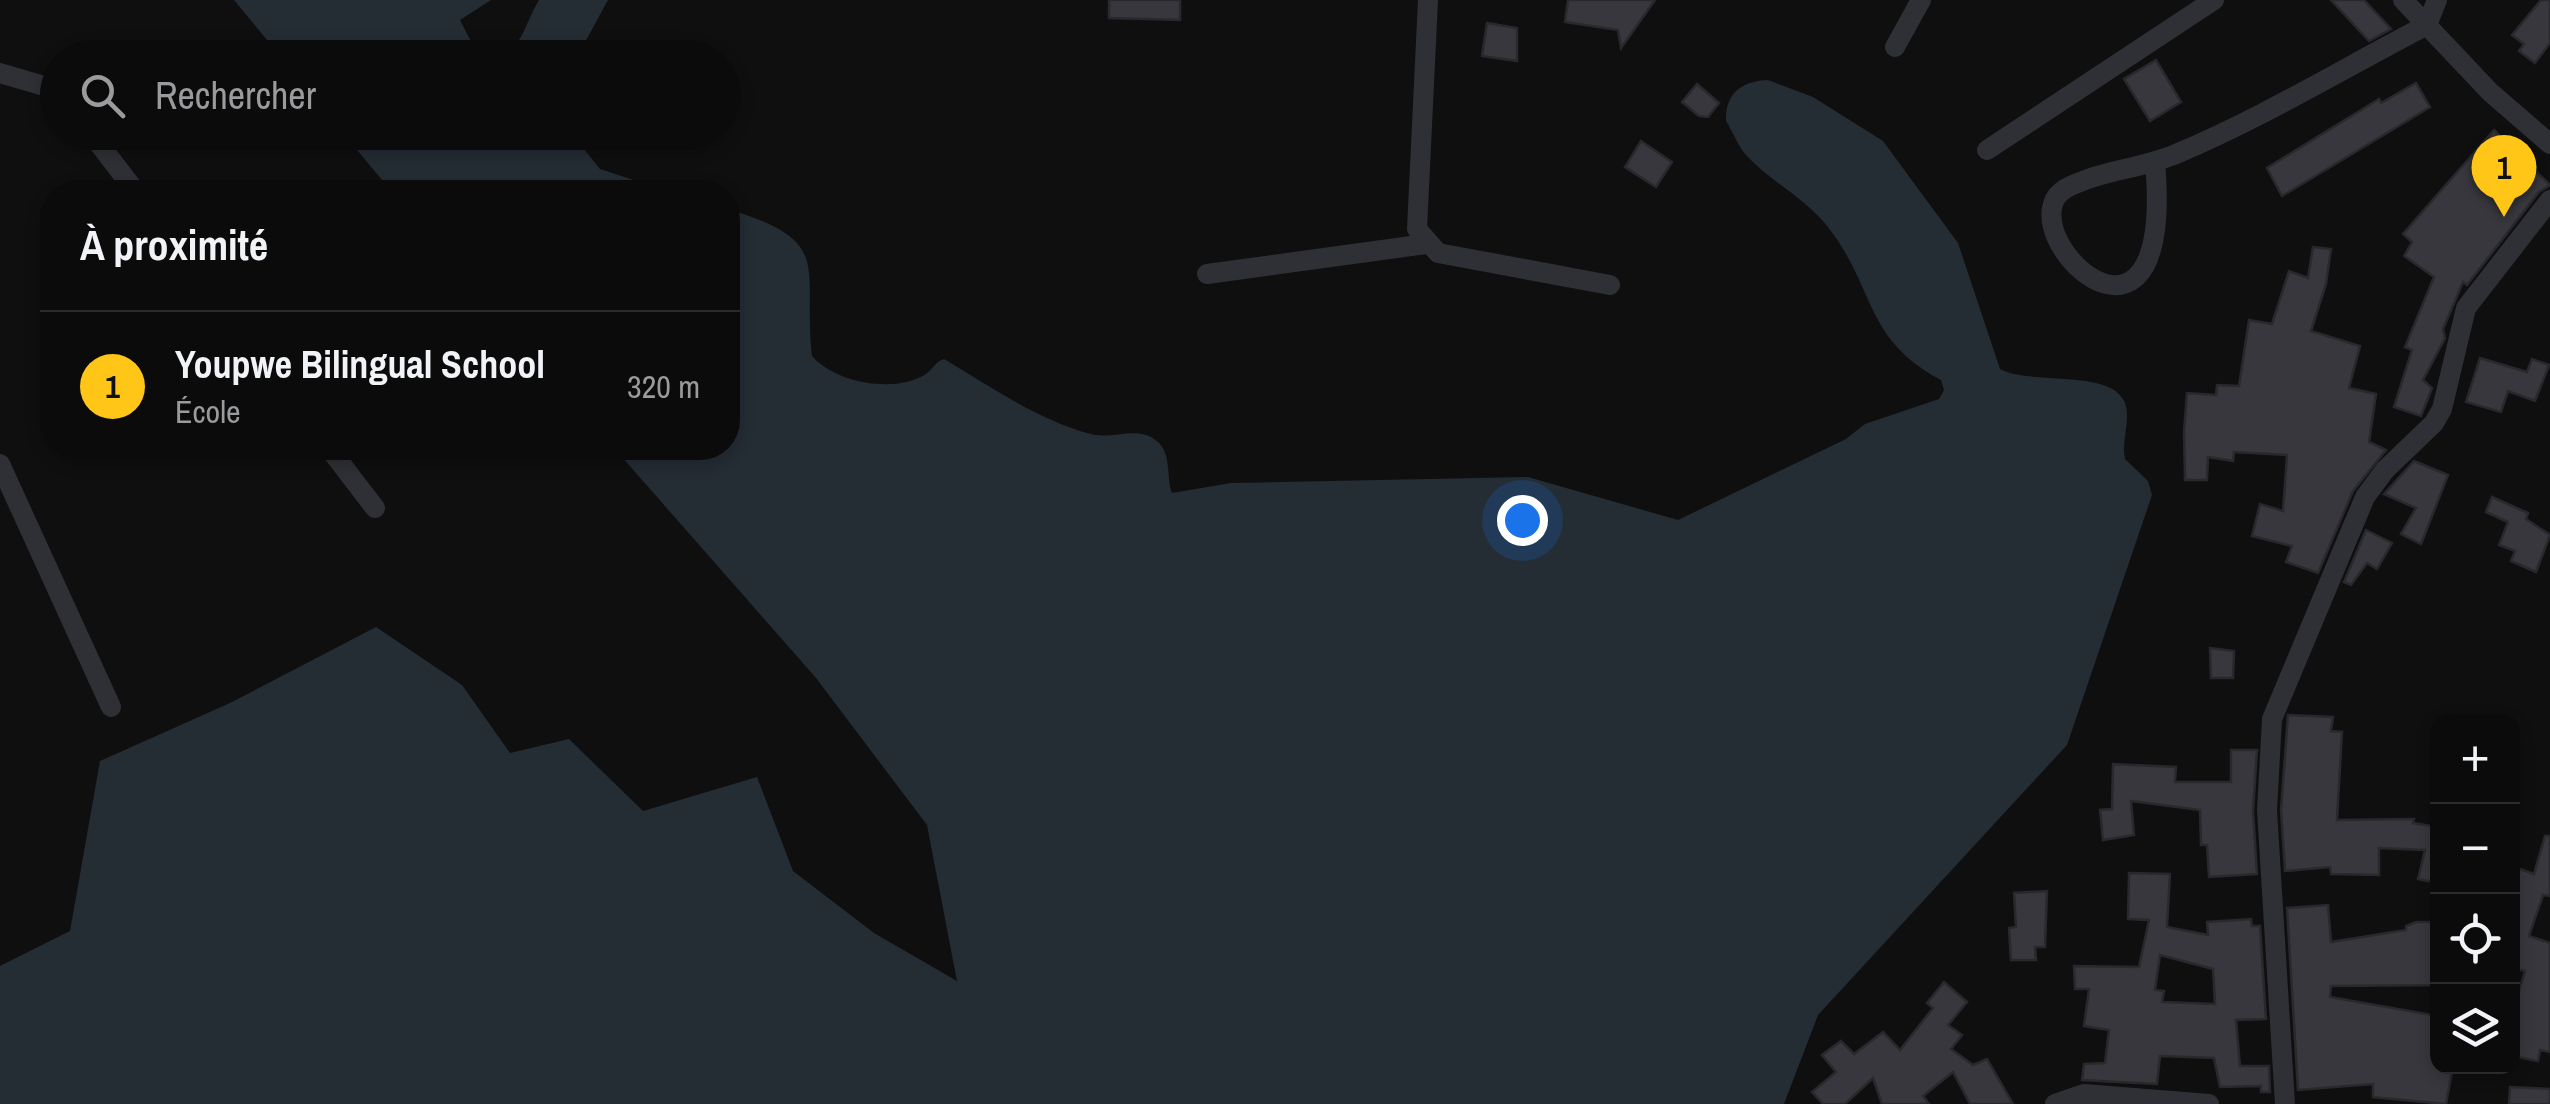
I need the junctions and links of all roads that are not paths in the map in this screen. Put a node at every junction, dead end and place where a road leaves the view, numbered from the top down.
1 (1428, 0) edge
2 (1920, 0) edge
3 (2214, 0) edge
4 (2403, 0) edge
5 (2437, 0) edge
6 (2427, 25) junction
7 (1895, 48) dead end
8 (0, 72) edge
9 (40, 84) edge
10 (2550, 144) edge
11 (104, 150) edge
12 (1987, 150) dead end
13 (2154, 162) junction
14 (127, 180) edge
15 (2550, 200) edge
16 (1426, 244) junction
17 (1207, 274) dead end
18 (1610, 285) dead end
19 (337, 460) edge
20 (0, 464) edge
21 (374, 508) dead end
22 (111, 707) dead end
23 (2055, 1104) edge
24 (2209, 1104) edge
25 (2285, 1104) edge

1 - 16 street
2 - 7 street
3 - 12 street
4 - 6 street
5 - 6 street
6 - 10 street
6 - 13 street
8 - 9 street
11 - 14 street
13 - 13 street
15 - 25 street
16 - 17 street
16 - 18 street
19 - 21 street
20 - 22 street
23 - 24 street

